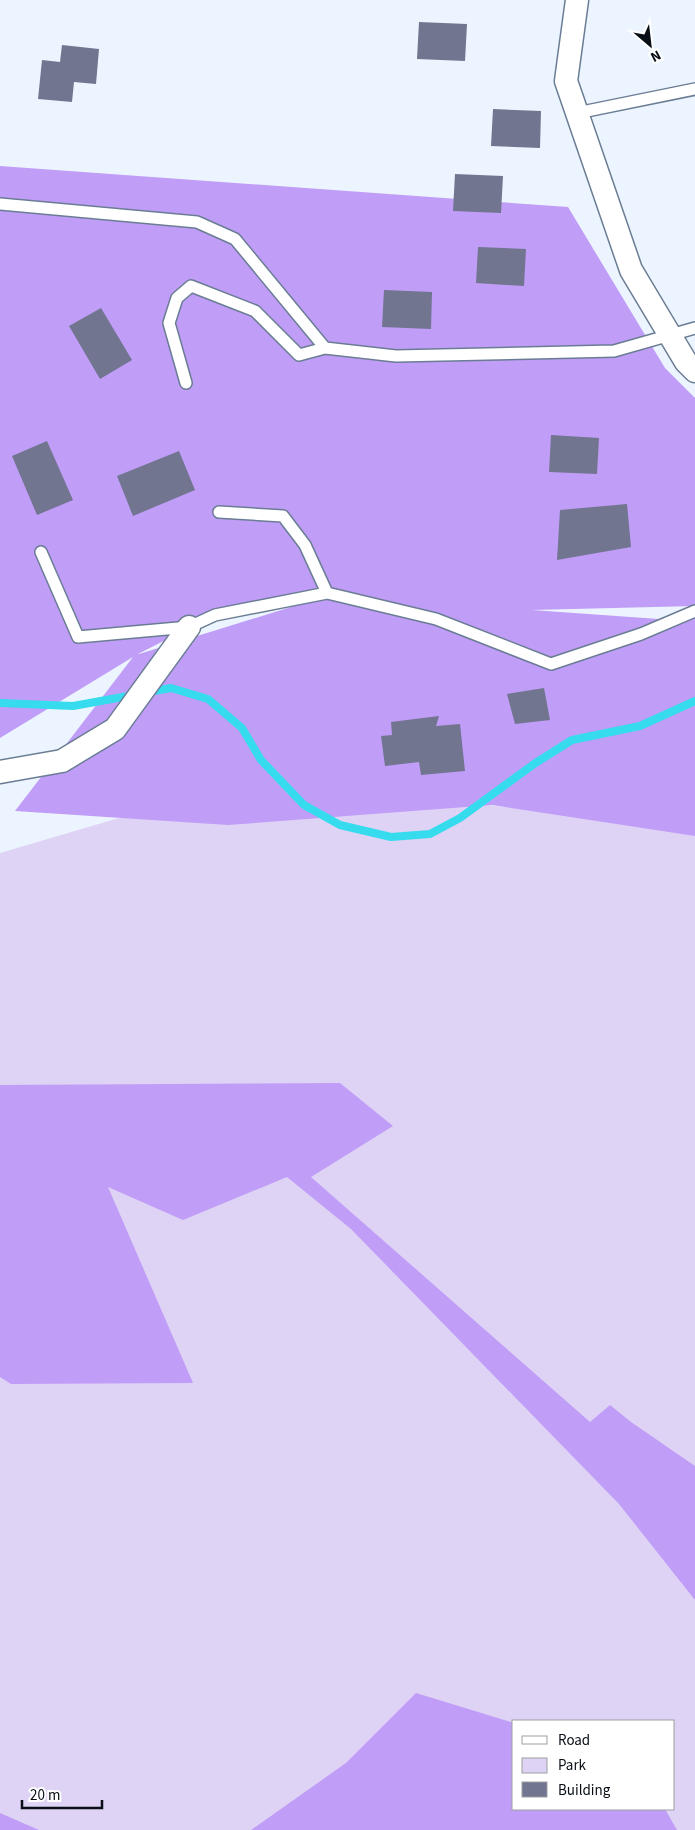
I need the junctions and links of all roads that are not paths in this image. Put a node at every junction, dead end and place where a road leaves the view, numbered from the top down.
1 (577, 0) edge
2 (695, 89) edge
3 (577, 113) junction
4 (0, 204) edge
5 (695, 328) edge
6 (670, 336) junction
7 (325, 348) junction
8 (695, 370) edge
9 (186, 383) dead end
10 (219, 512) dead end
11 (41, 552) dead end
12 (327, 593) junction
13 (695, 611) edge
14 (189, 627) junction
15 (0, 772) edge

1 - 3 street
2 - 3 lane
3 - 6 street
4 - 7 lane
5 - 6 lane
6 - 7 lane
6 - 8 street
7 - 9 lane
10 - 12 lane
11 - 14 lane
12 - 13 lane
12 - 14 lane
14 - 15 street

